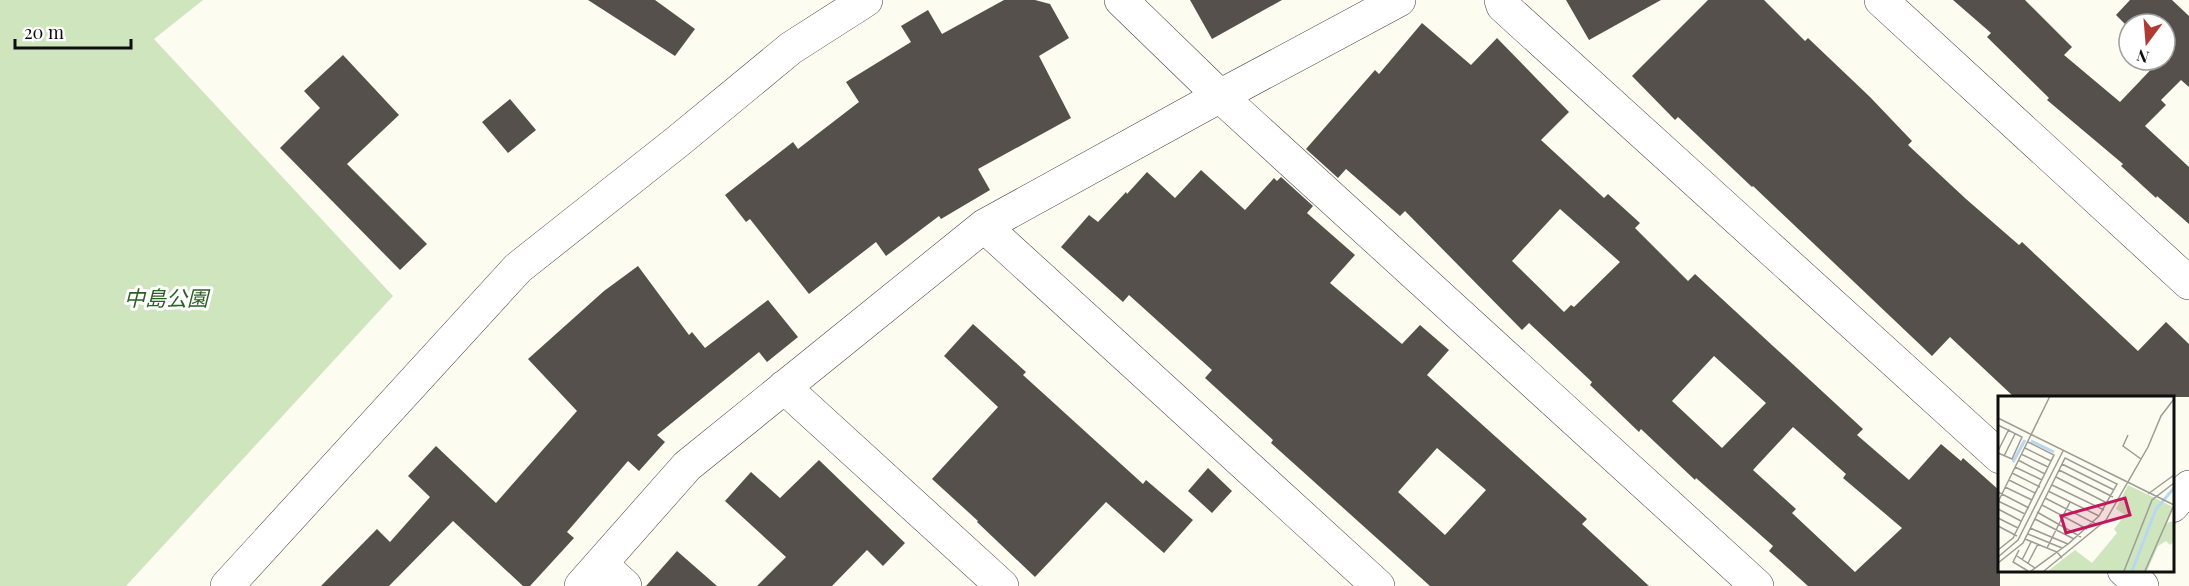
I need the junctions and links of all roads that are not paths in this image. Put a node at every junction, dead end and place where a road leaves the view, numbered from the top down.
1 (866, 0) edge
2 (1121, 0) edge
3 (1399, 0) edge
4 (1501, 0) edge
5 (1881, 0) edge
6 (1220, 96) junction
7 (984, 226) junction
8 (2189, 283) edge
9 (784, 387) junction
10 (1998, 455) edge
11 (2189, 487) edge
12 (2174, 504) edge
13 (2117, 571) edge
14 (2125, 571) edge
15 (591, 575) edge
16 (233, 584) edge
17 (625, 586) edge
18 (1002, 586) edge
19 (1378, 586) edge
20 (1757, 586) edge
21 (2103, 586) edge
22 (2142, 586) edge

1 - 16 street
2 - 6 street
3 - 6 street
4 - 10 street
5 - 8 street
6 - 7 street
6 - 20 street
7 - 9 street
7 - 19 street
9 - 15 street
9 - 18 street
11 - 12 street
13 - 21 street
14 - 22 street
15 - 17 street

